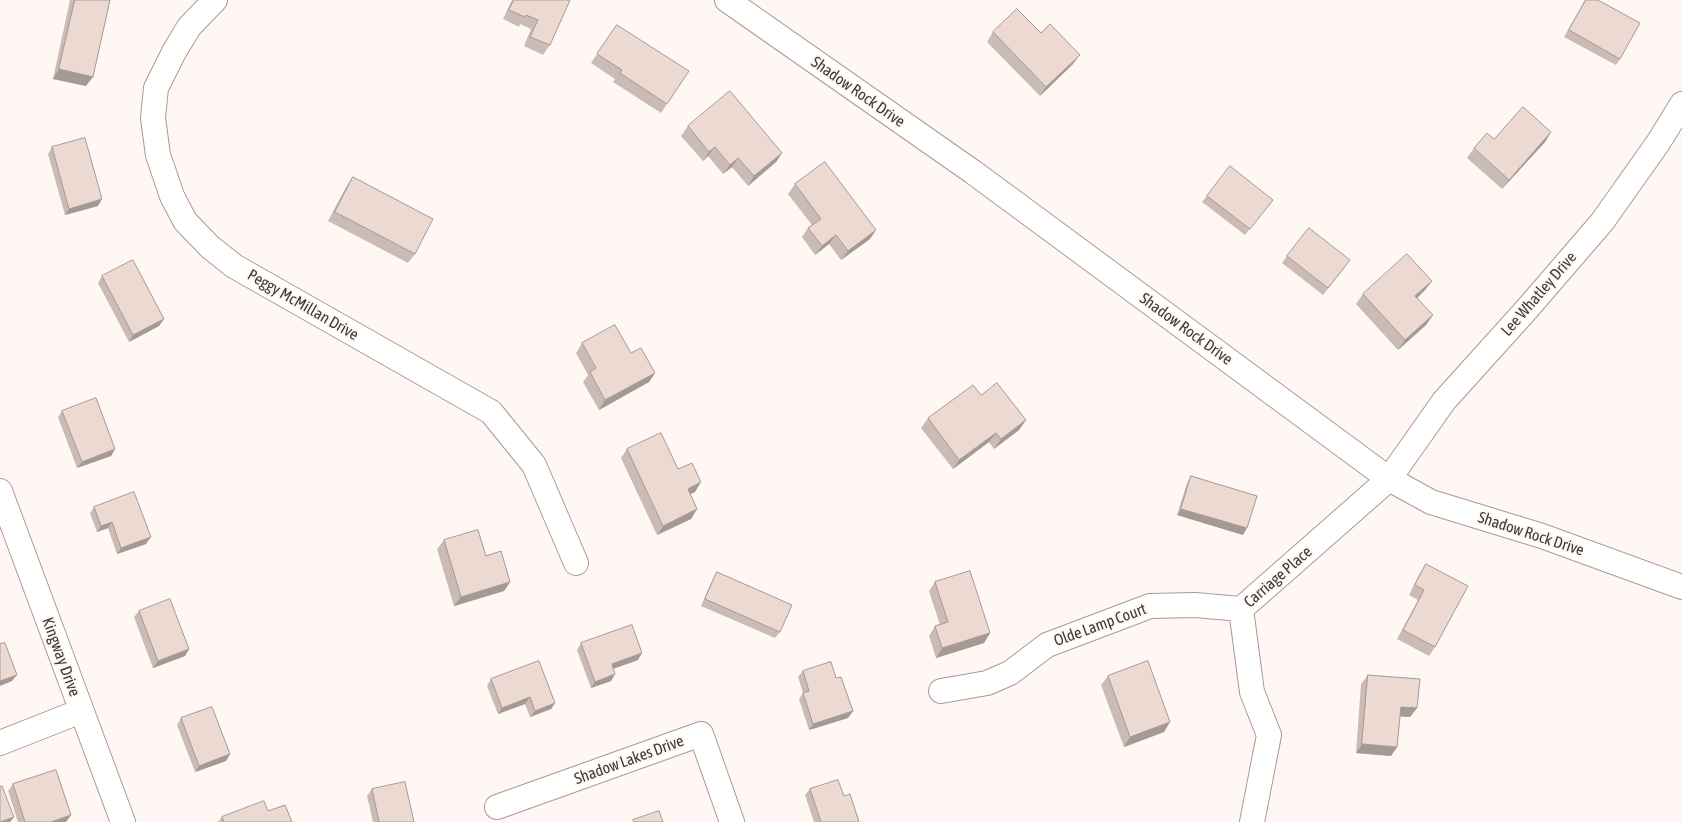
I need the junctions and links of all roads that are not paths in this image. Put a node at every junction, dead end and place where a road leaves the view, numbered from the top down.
1 (214, 0) edge
2 (727, 0) edge
3 (1682, 104) edge
4 (1389, 479) junction
5 (0, 491) edge
6 (576, 563) dead end
7 (1682, 587) edge
8 (1241, 609) junction
9 (941, 691) dead end
10 (81, 711) junction
11 (0, 743) edge
12 (498, 808) dead end
13 (123, 822) edge
14 (732, 822) edge
15 (1252, 822) edge

1 - 6 street, Peggy McMillan Drive
2 - 4 street, Shadow Rock Drive
3 - 4 street, Lee Whatley Drive
4 - 7 street, Shadow Rock Drive
4 - 8 street, Carriage Place
5 - 10 street, Kingway Drive
8 - 9 street, Olde Lamp Court
8 - 15 street, Carriage Place
10 - 11 street
10 - 13 street, Kingway Drive
12 - 14 street, Shadow Lakes Drive

